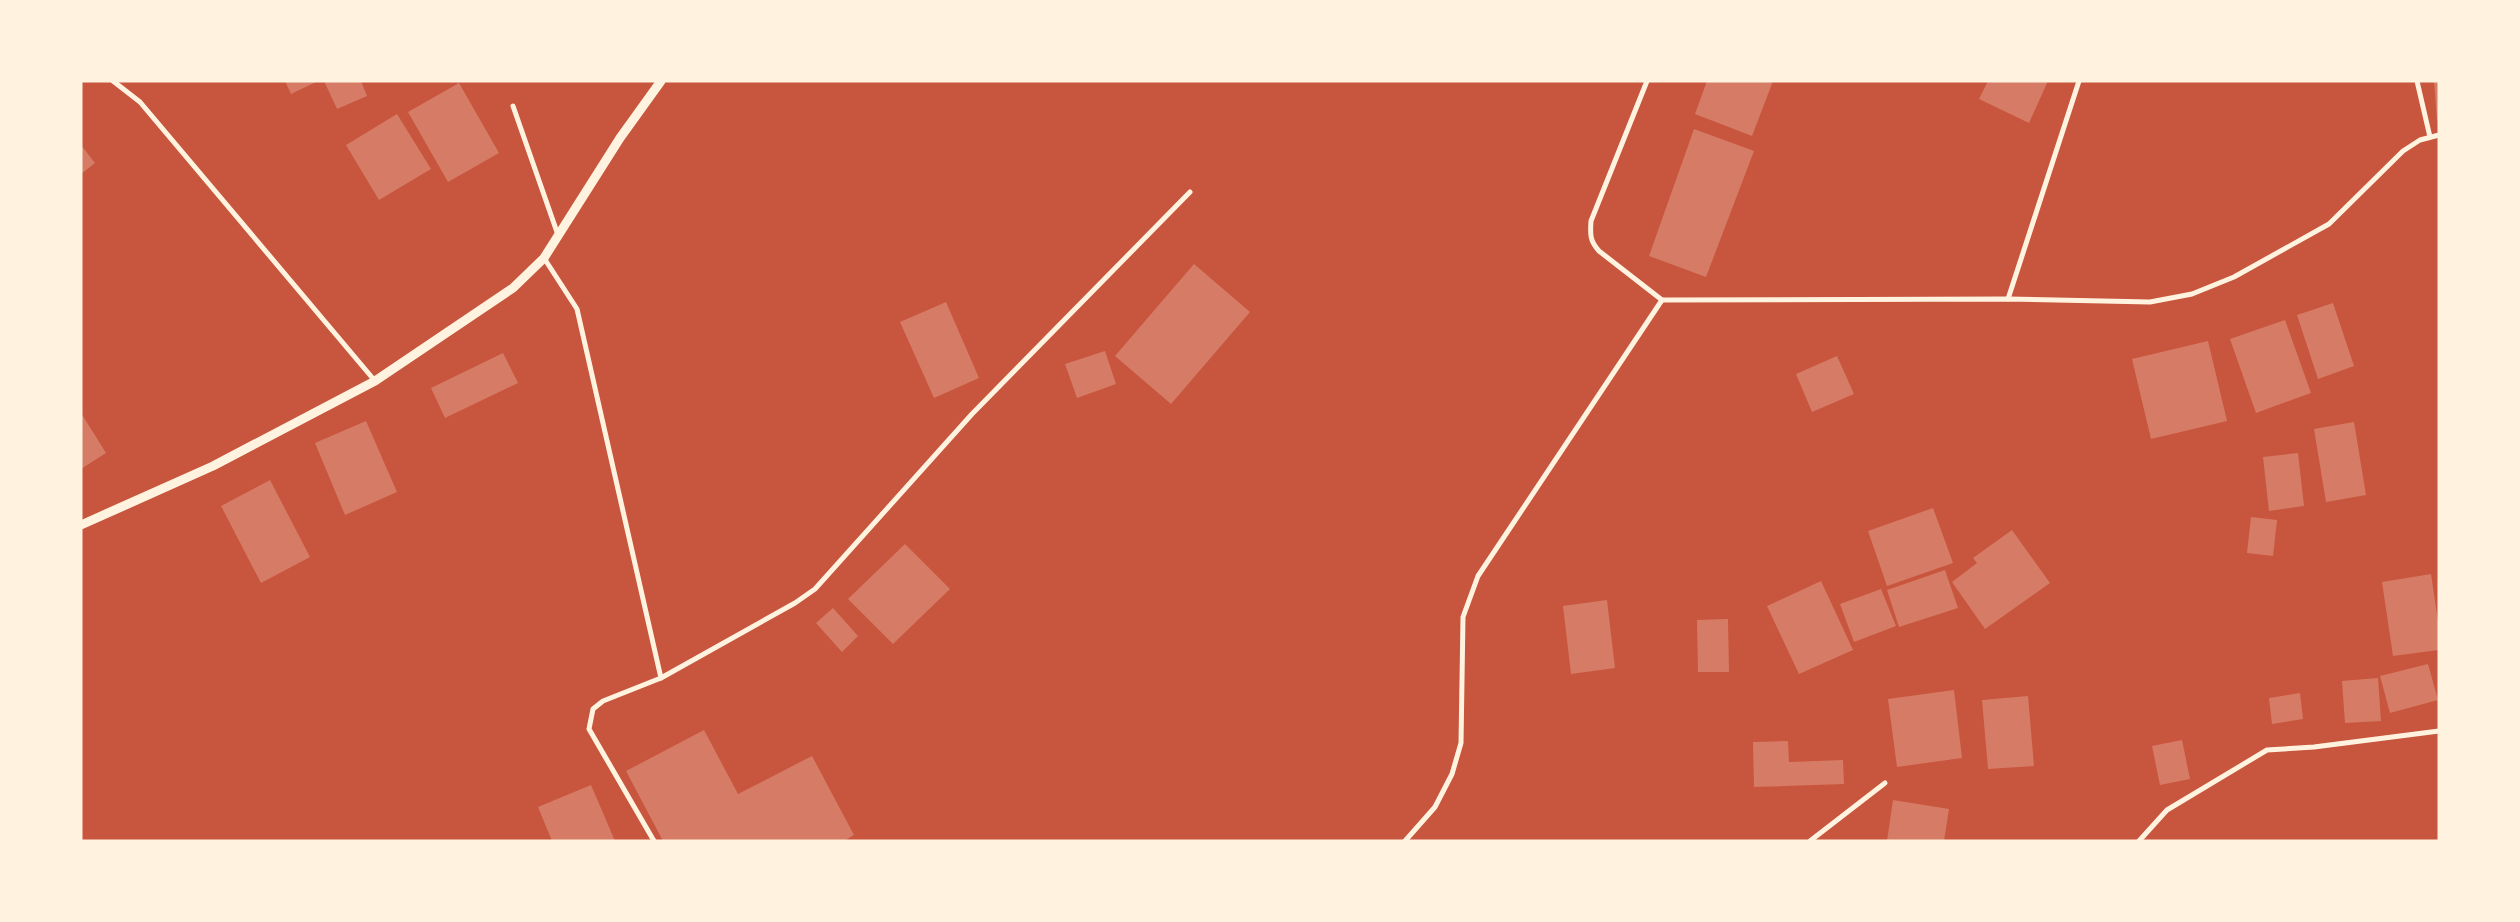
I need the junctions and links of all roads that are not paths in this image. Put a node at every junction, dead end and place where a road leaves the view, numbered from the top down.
1 (113, 81) edge
2 (661, 81) edge
3 (1647, 81) edge
4 (2079, 81) edge
5 (2417, 81) edge
6 (513, 106) dead end
7 (2439, 135) edge
8 (2430, 137) junction
9 (1190, 192) dead end
10 (558, 235) junction
11 (544, 258) junction
12 (2008, 299) junction
13 (1662, 300) junction
14 (375, 381) junction
15 (81, 525) edge
16 (661, 678) junction
17 (2439, 731) edge
18 (1885, 783) dead end
19 (654, 841) edge
20 (1405, 841) edge
21 (1810, 841) edge
22 (2139, 841) edge

1 - 14 street
2 - 10 street
3 - 13 street
4 - 12 street
5 - 8 street
6 - 10 street
7 - 8 street
8 - 12 street
9 - 16 street
10 - 11 street
11 - 14 street
11 - 16 street
12 - 13 street
13 - 20 street
14 - 15 street
16 - 19 street
17 - 22 street
18 - 21 street

